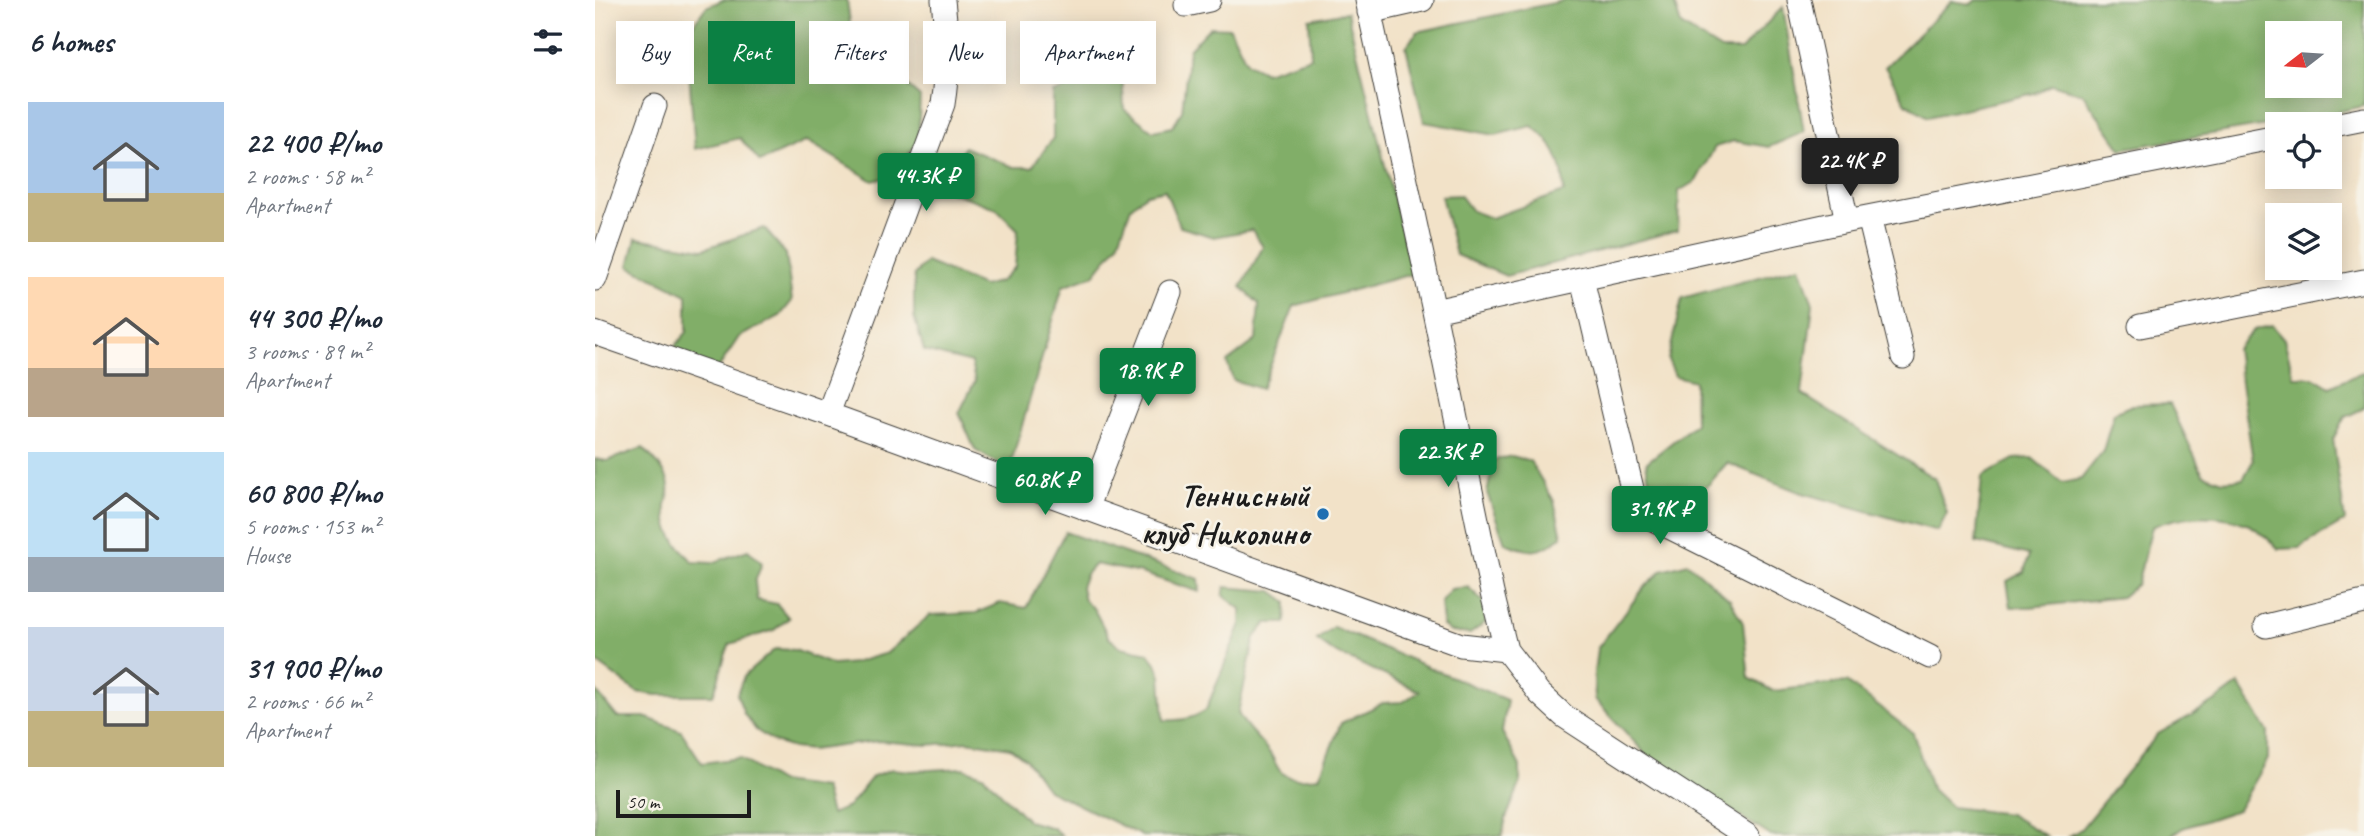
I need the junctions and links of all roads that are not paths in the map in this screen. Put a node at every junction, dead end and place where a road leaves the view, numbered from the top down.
1 (943, 0) edge
2 (1209, 0) edge
3 (1422, 0) edge
4 (1799, 0) edge
5 (1186, 5) dead end
6 (1368, 6) edge
7 (655, 106) dead end
8 (2364, 119) edge
9 (2342, 123) edge
10 (2265, 138) edge
11 (1870, 217) junction
12 (1847, 221) junction
13 (595, 279) edge
14 (1582, 279) junction
15 (2364, 281) edge
16 (1170, 292) dead end
17 (1434, 311) junction
18 (2140, 326) dead end
19 (595, 333) edge
20 (1903, 357) dead end
21 (828, 414) junction
22 (1086, 509) junction
23 (2364, 602) edge
24 (2266, 626) dead end
25 (1506, 650) junction
26 (1930, 657) dead end
27 (1748, 836) edge

1 - 21 street
2 - 5 street
3 - 6 street
4 - 12 street
6 - 17 street
7 - 13 street
8 - 9 street
10 - 11 street
11 - 12 street
11 - 20 street
12 - 14 street
14 - 17 street
14 - 26 street
15 - 18 street
16 - 22 street
17 - 25 street
19 - 21 street
21 - 22 street
22 - 25 street
23 - 24 street
25 - 27 street

